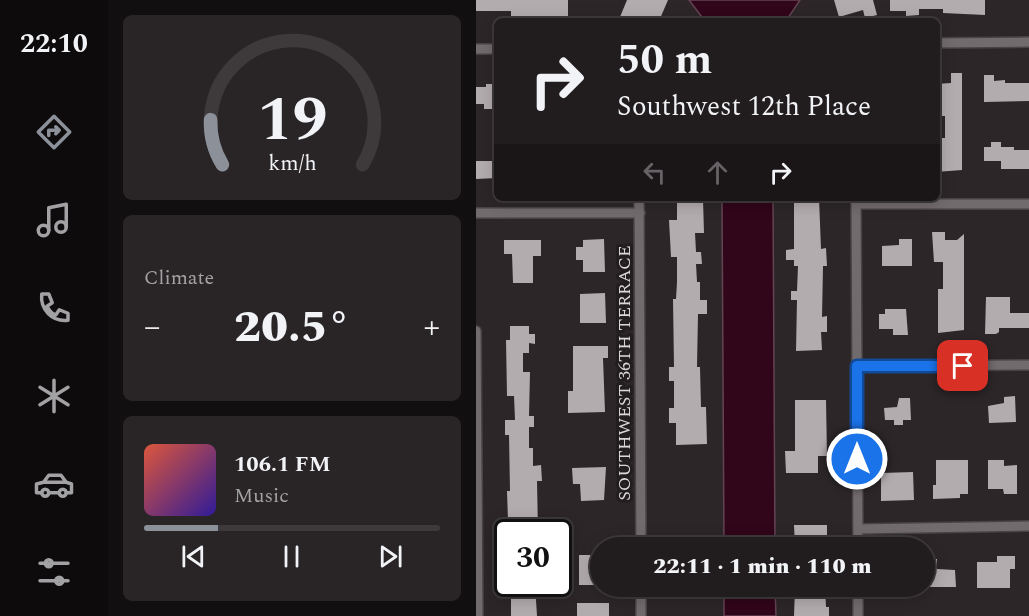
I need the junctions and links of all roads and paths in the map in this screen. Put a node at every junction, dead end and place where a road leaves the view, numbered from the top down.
1 (1030, 42) edge
2 (940, 43) edge
3 (494, 49) edge
4 (476, 50) edge
5 (639, 201) edge
6 (856, 201) edge
7 (1030, 204) edge
8 (476, 213) edge
9 (640, 213) junction
10 (476, 331) edge
11 (1030, 365) edge
12 (857, 366) junction
13 (1030, 526) edge
14 (858, 528) junction
15 (641, 537) edge
16 (858, 537) edge
17 (641, 597) edge
18 (858, 597) edge
19 (478, 616) edge
20 (641, 616) edge
21 (858, 616) edge

1 - 2 street
3 - 4 street
5 - 9 street, SOUTHWEST 36TH TERRACE
6 - 7 street
6 - 12 street
8 - 9 street
9 - 15 street, SOUTHWEST 36TH TERRACE
10 - 19 street
11 - 12 street
12 - 14 street
13 - 14 street
14 - 16 street
17 - 20 street
18 - 21 street

